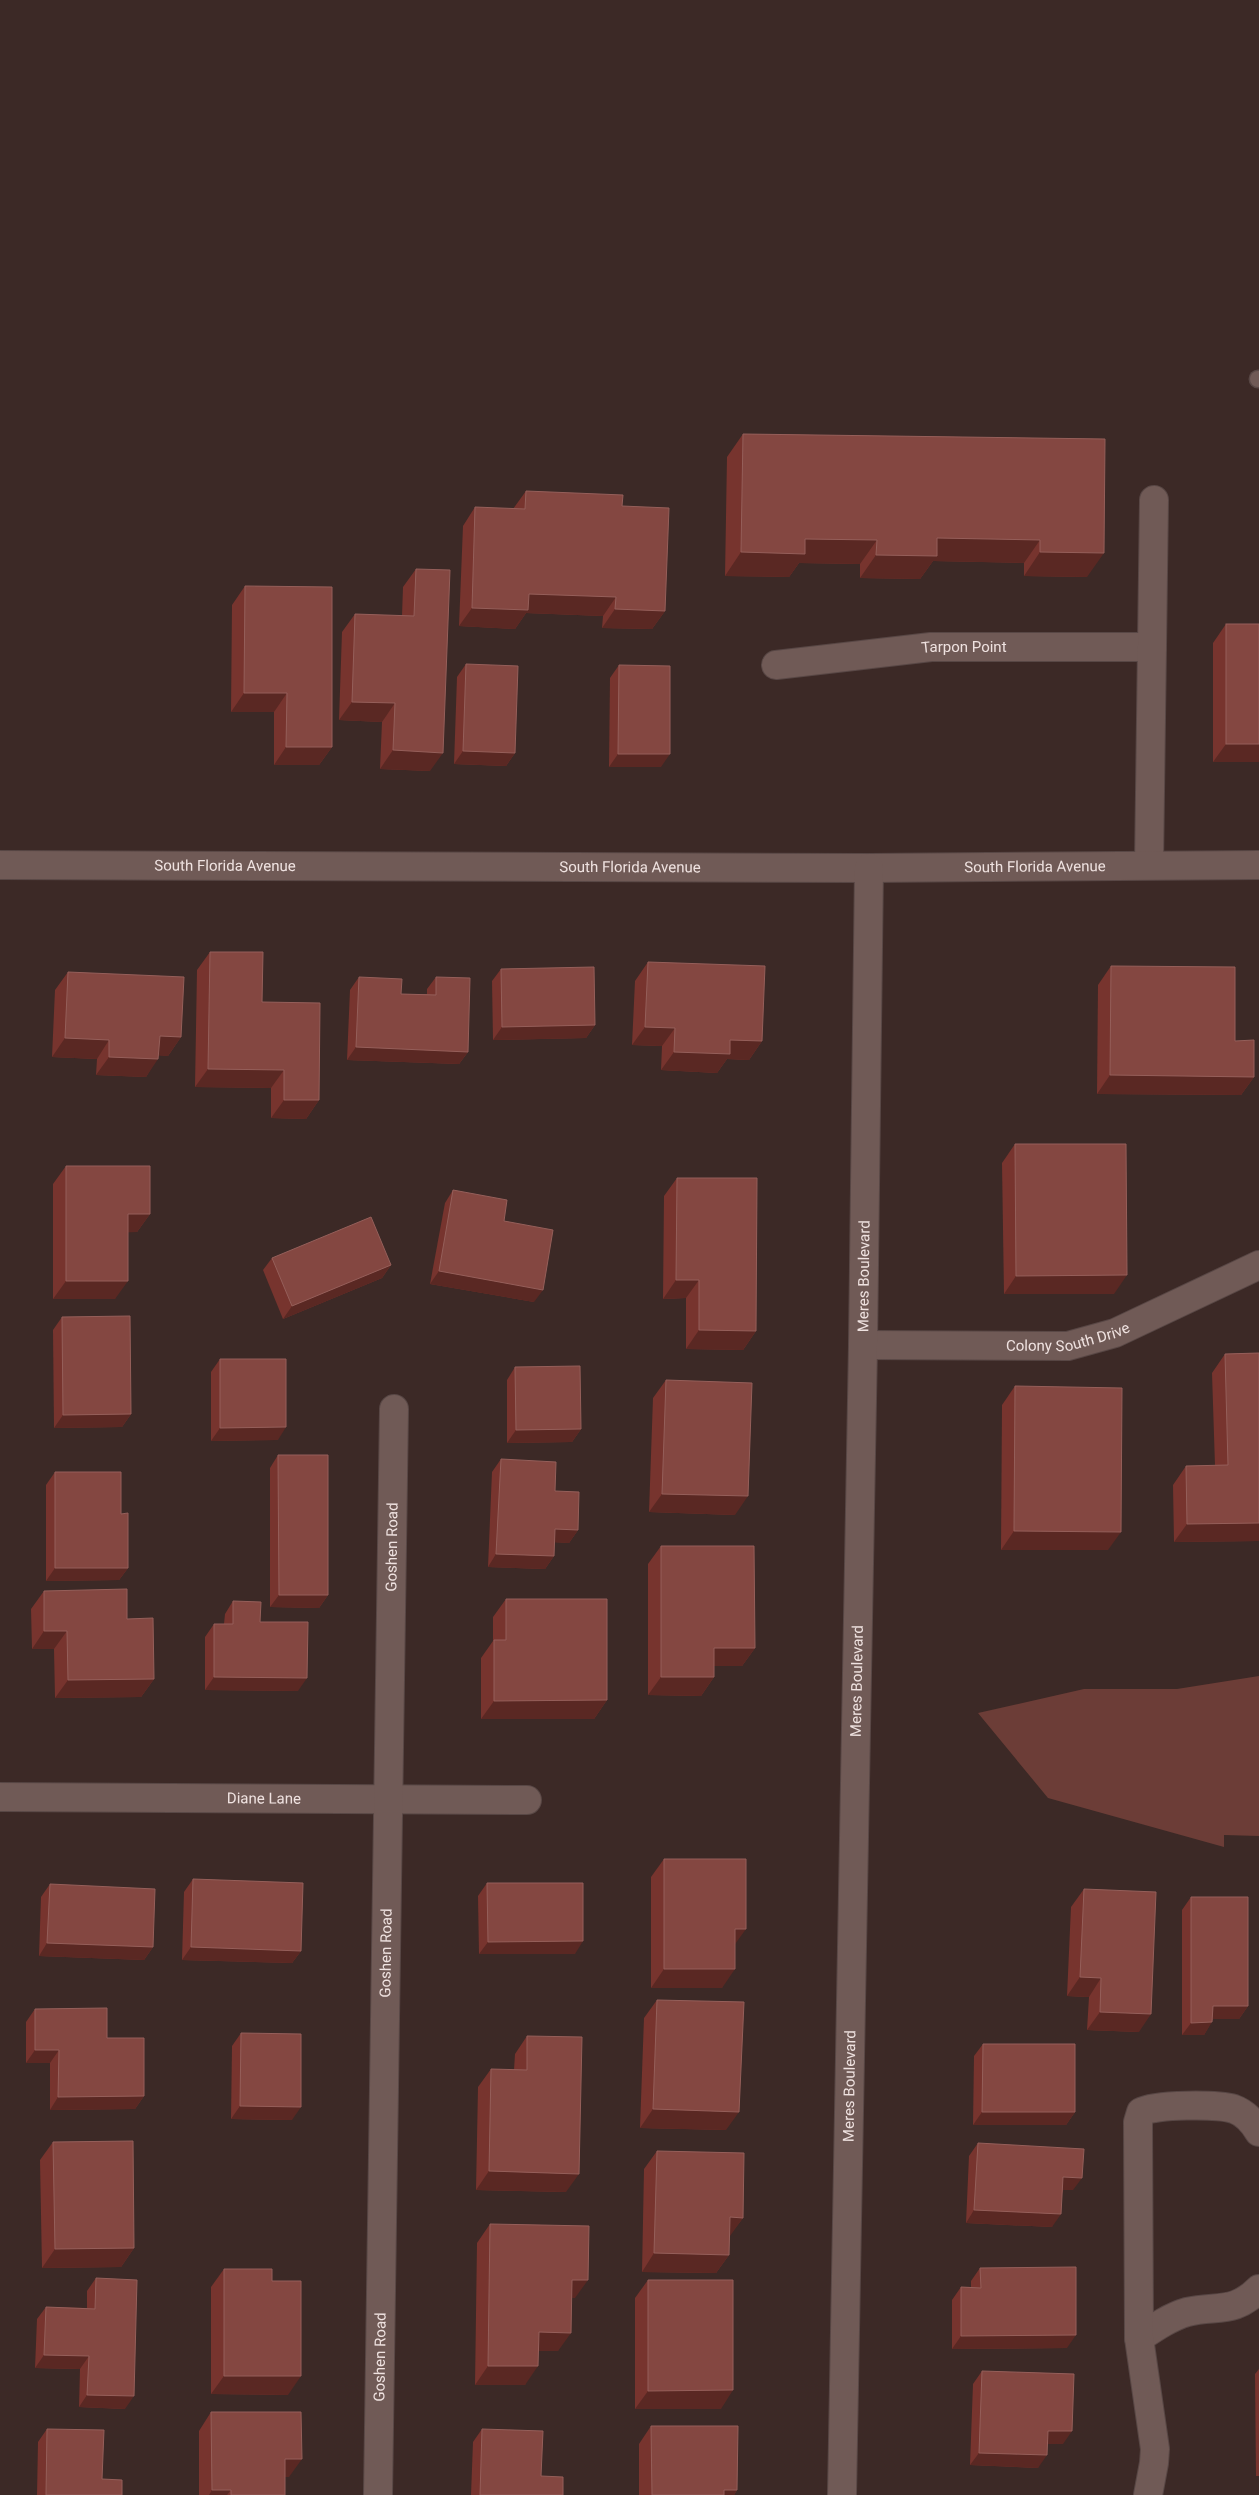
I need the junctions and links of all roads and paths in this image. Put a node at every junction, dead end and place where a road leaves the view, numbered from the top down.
1 (1154, 500) dead end
2 (1152, 647) junction
3 (776, 665) dead end
4 (1149, 865) junction
5 (1259, 865) edge
6 (0, 866) edge
7 (869, 868) junction
8 (1259, 1265) edge
9 (863, 1345) junction
10 (394, 1409) dead end
11 (0, 1797) edge
12 (387, 1799) junction
13 (527, 1800) dead end
14 (1259, 2132) edge
15 (1259, 2289) edge
16 (1139, 2338) junction
17 (378, 2495) edge
18 (842, 2495) edge
19 (1148, 2495) edge

1 - 2 street
2 - 3 street, Tarpon Point
2 - 4 street
4 - 5 street, South Florida Avenue
4 - 7 street, South Florida Avenue
6 - 7 street, South Florida Avenue
7 - 9 street, Meres Boulevard
8 - 9 street, Colony South Drive
9 - 18 street, Meres Boulevard
10 - 12 street, Goshen Road
11 - 12 street, Diane Lane
12 - 13 street, Diane Lane
12 - 17 street, Goshen Road
14 - 16 street
15 - 16 street
16 - 19 street

